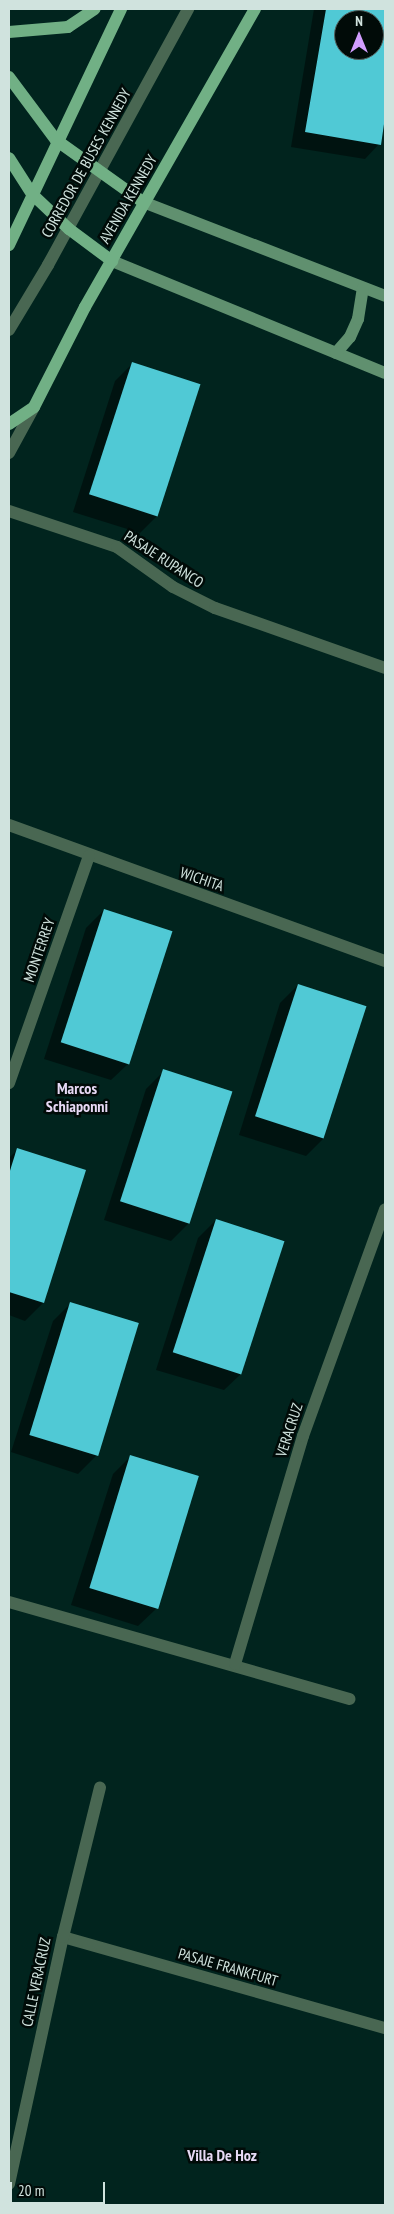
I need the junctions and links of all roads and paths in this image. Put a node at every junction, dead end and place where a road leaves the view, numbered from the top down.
1 (95, 9) edge
2 (121, 9) edge
3 (188, 9) edge
4 (255, 9) edge
5 (9, 32) edge
6 (9, 77) edge
7 (56, 140) junction
8 (9, 158) edge
9 (100, 172) junction
10 (32, 194) junction
11 (143, 202) junction
12 (69, 228) junction
13 (9, 244) edge
14 (112, 261) junction
15 (363, 288) junction
16 (385, 296) edge
17 (9, 330) edge
18 (336, 353) junction
19 (385, 373) edge
20 (34, 407) junction
21 (9, 424) edge
22 (9, 453) edge
23 (9, 511) edge
24 (385, 668) edge
25 (9, 825) edge
26 (89, 856) junction
27 (385, 961) edge
28 (9, 1083) edge
29 (385, 1209) edge
30 (9, 1602) edge
31 (235, 1664) junction
32 (349, 1699) dead end
33 (100, 1788) dead end
34 (63, 1937) junction
35 (385, 2028) edge
36 (9, 2184) edge

1 - 5 main road
2 - 7 main road
3 - 9 street, CORREDOR DE BUSES KENNEDY
4 - 11 main road, AVENIDA KENNEDY
6 - 7 main road
7 - 9 main road
7 - 10 main road
8 - 10 main road
9 - 11 main road
9 - 12 street, CORREDOR DE BUSES KENNEDY
10 - 12 main road
10 - 13 main road
11 - 14 main road, AVENIDA KENNEDY
11 - 15 main road
12 - 14 main road
12 - 17 street, CORREDOR DE BUSES KENNEDY
14 - 18 main road
14 - 20 main road, AVENIDA KENNEDY
15 - 16 main road
15 - 18 main road
18 - 19 main road
20 - 21 main road, AVENIDA KENNEDY
20 - 22 street, AVENIDA KENNEDY
23 - 24 street, PASAJE RUPANCO
25 - 26 street, WICHITA
26 - 27 street, WICHITA
26 - 28 street, MONTERREY
29 - 31 street, VERACRUZ
30 - 31 street
31 - 32 street
33 - 34 street, CALLE VERACRUZ
34 - 35 street, PASAJE FRANKFURT
34 - 36 street, CALLE VERACRUZ

